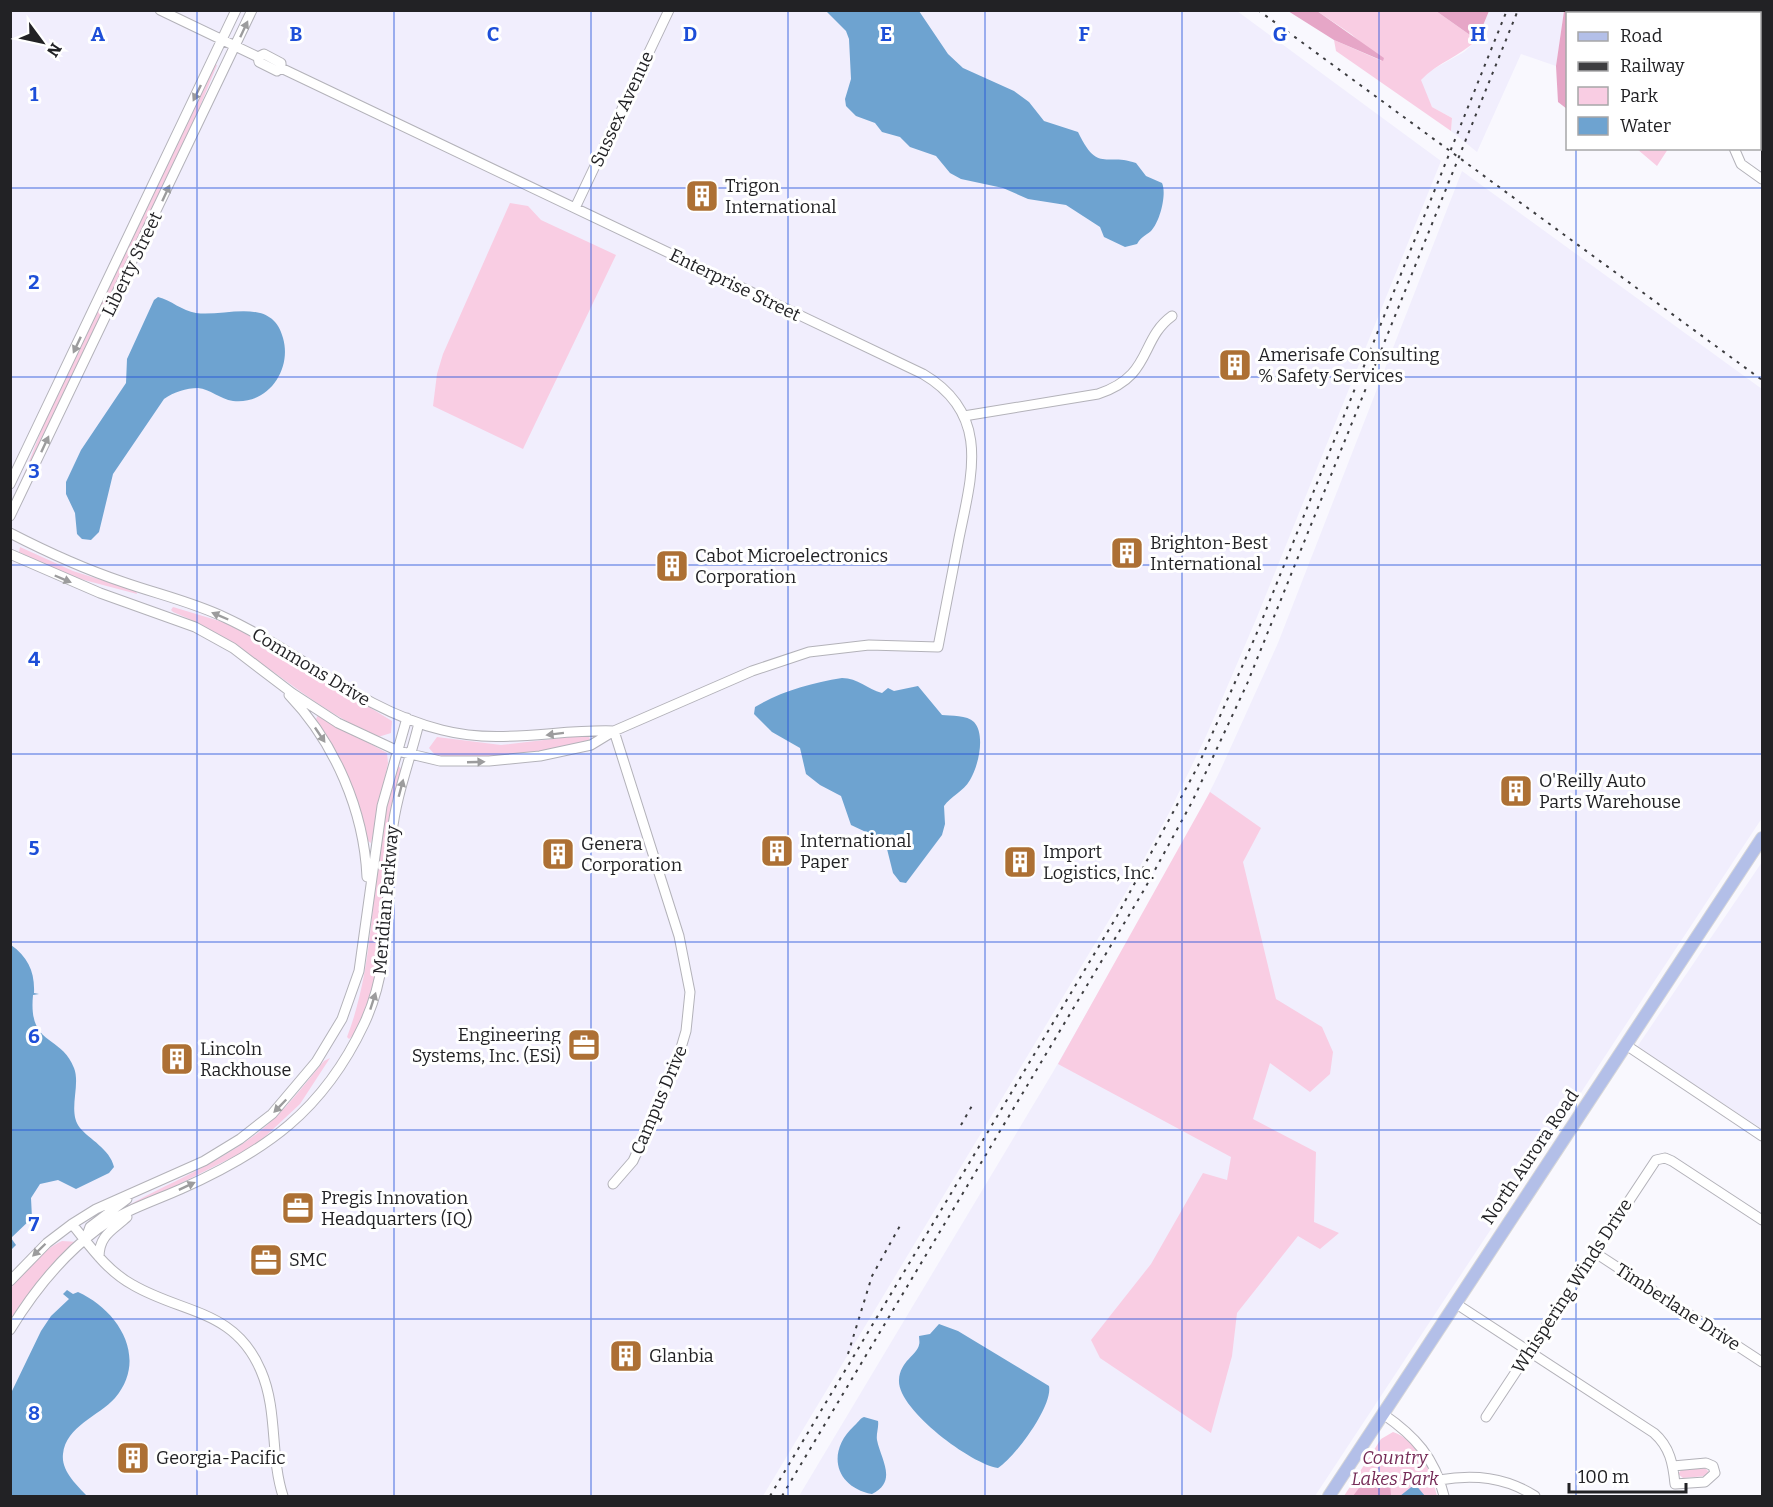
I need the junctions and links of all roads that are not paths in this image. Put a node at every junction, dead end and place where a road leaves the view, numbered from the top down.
1 (160, 10) edge
2 (236, 10) edge
3 (252, 10) edge
4 (669, 10) edge
5 (222, 40) junction
6 (235, 46) junction
7 (1735, 150) edge
8 (1762, 179) edge
9 (575, 208) junction
10 (1172, 316) dead end
11 (964, 416) junction
12 (10, 484) edge
13 (10, 516) edge
14 (10, 533) edge
15 (10, 554) edge
16 (268, 674) junction
17 (407, 718) junction
18 (419, 723) junction
19 (614, 731) junction
20 (398, 751) junction
21 (411, 754) junction
22 (1762, 838) edge
23 (367, 899) junction
24 (1626, 1045) junction
25 (1762, 1136) edge
26 (613, 1184) dead end
27 (130, 1196) junction
28 (134, 1211) junction
29 (1762, 1220) edge
30 (72, 1224) junction
31 (85, 1240) junction
32 (1594, 1252) junction
33 (99, 1257) junction
34 (54, 1272) junction
35 (10, 1281) edge
36 (1455, 1303) junction
37 (10, 1330) edge
38 (1529, 1352) junction
39 (1762, 1362) edge
40 (1383, 1414) junction
41 (1486, 1417) dead end
42 (1673, 1466) dead end
43 (1440, 1480) junction
44 (283, 1497) edge
45 (1329, 1497) edge
46 (1444, 1497) edge
47 (1535, 1497) edge

1 - 5 street, Enterprise Street
2 - 5 street, Liberty Street
6 -> 3 street, Liberty Street
4 - 9 street, Sussex Avenue
5 - 6 street, Enterprise Street
5 -> 12 street, Liberty Street
6 - 9 street, Enterprise Street
13 -> 6 street, Liberty Street
7 - 8 street
9 - 11 street, Enterprise Street
10 - 11 street
11 - 19 street, Enterprise Street
17 -> 14 street, Commons Drive
15 -> 16 street, Commons Drive
16 - 20 street, Commons Drive
16 -> 23 street
17 - 18 street, Commons Drive
17 - 20 street, Meridian Parkway
19 -> 18 street, Commons Drive
18 - 21 street, Meridian Parkway
21 -> 19 street, Commons Drive
19 - 26 street, Campus Drive
20 - 21 street, Commons Drive
20 - 23 street, Meridian Parkway
28 -> 21 street, Meridian Parkway
22 - 24 main road, North Aurora Road
23 -> 27 street, Meridian Parkway
24 - 25 street
24 - 36 main road, North Aurora Road
27 - 30 street, Meridian Parkway
27 - 31 street, Meridian Parkway
28 - 31 street, Meridian Parkway
28 - 33 street, Meridian Parkway
29 - 32 street, Whispering Winds Drive
30 - 31 street
30 -> 35 street, Meridian Parkway
31 - 33 street
31 - 34 street, Meridian Parkway
32 - 38 street, Whispering Winds Drive
32 - 39 street, Timberlane Drive
33 - 34 street, Meridian Parkway
33 - 44 street
34 - 37 street, Meridian Parkway
36 - 38 street
36 - 40 main road, North Aurora Road
38 - 41 street, Whispering Winds Drive
38 - 42 street
40 - 43 street
40 - 45 main road, North Aurora Road
43 - 46 street
43 - 47 street

